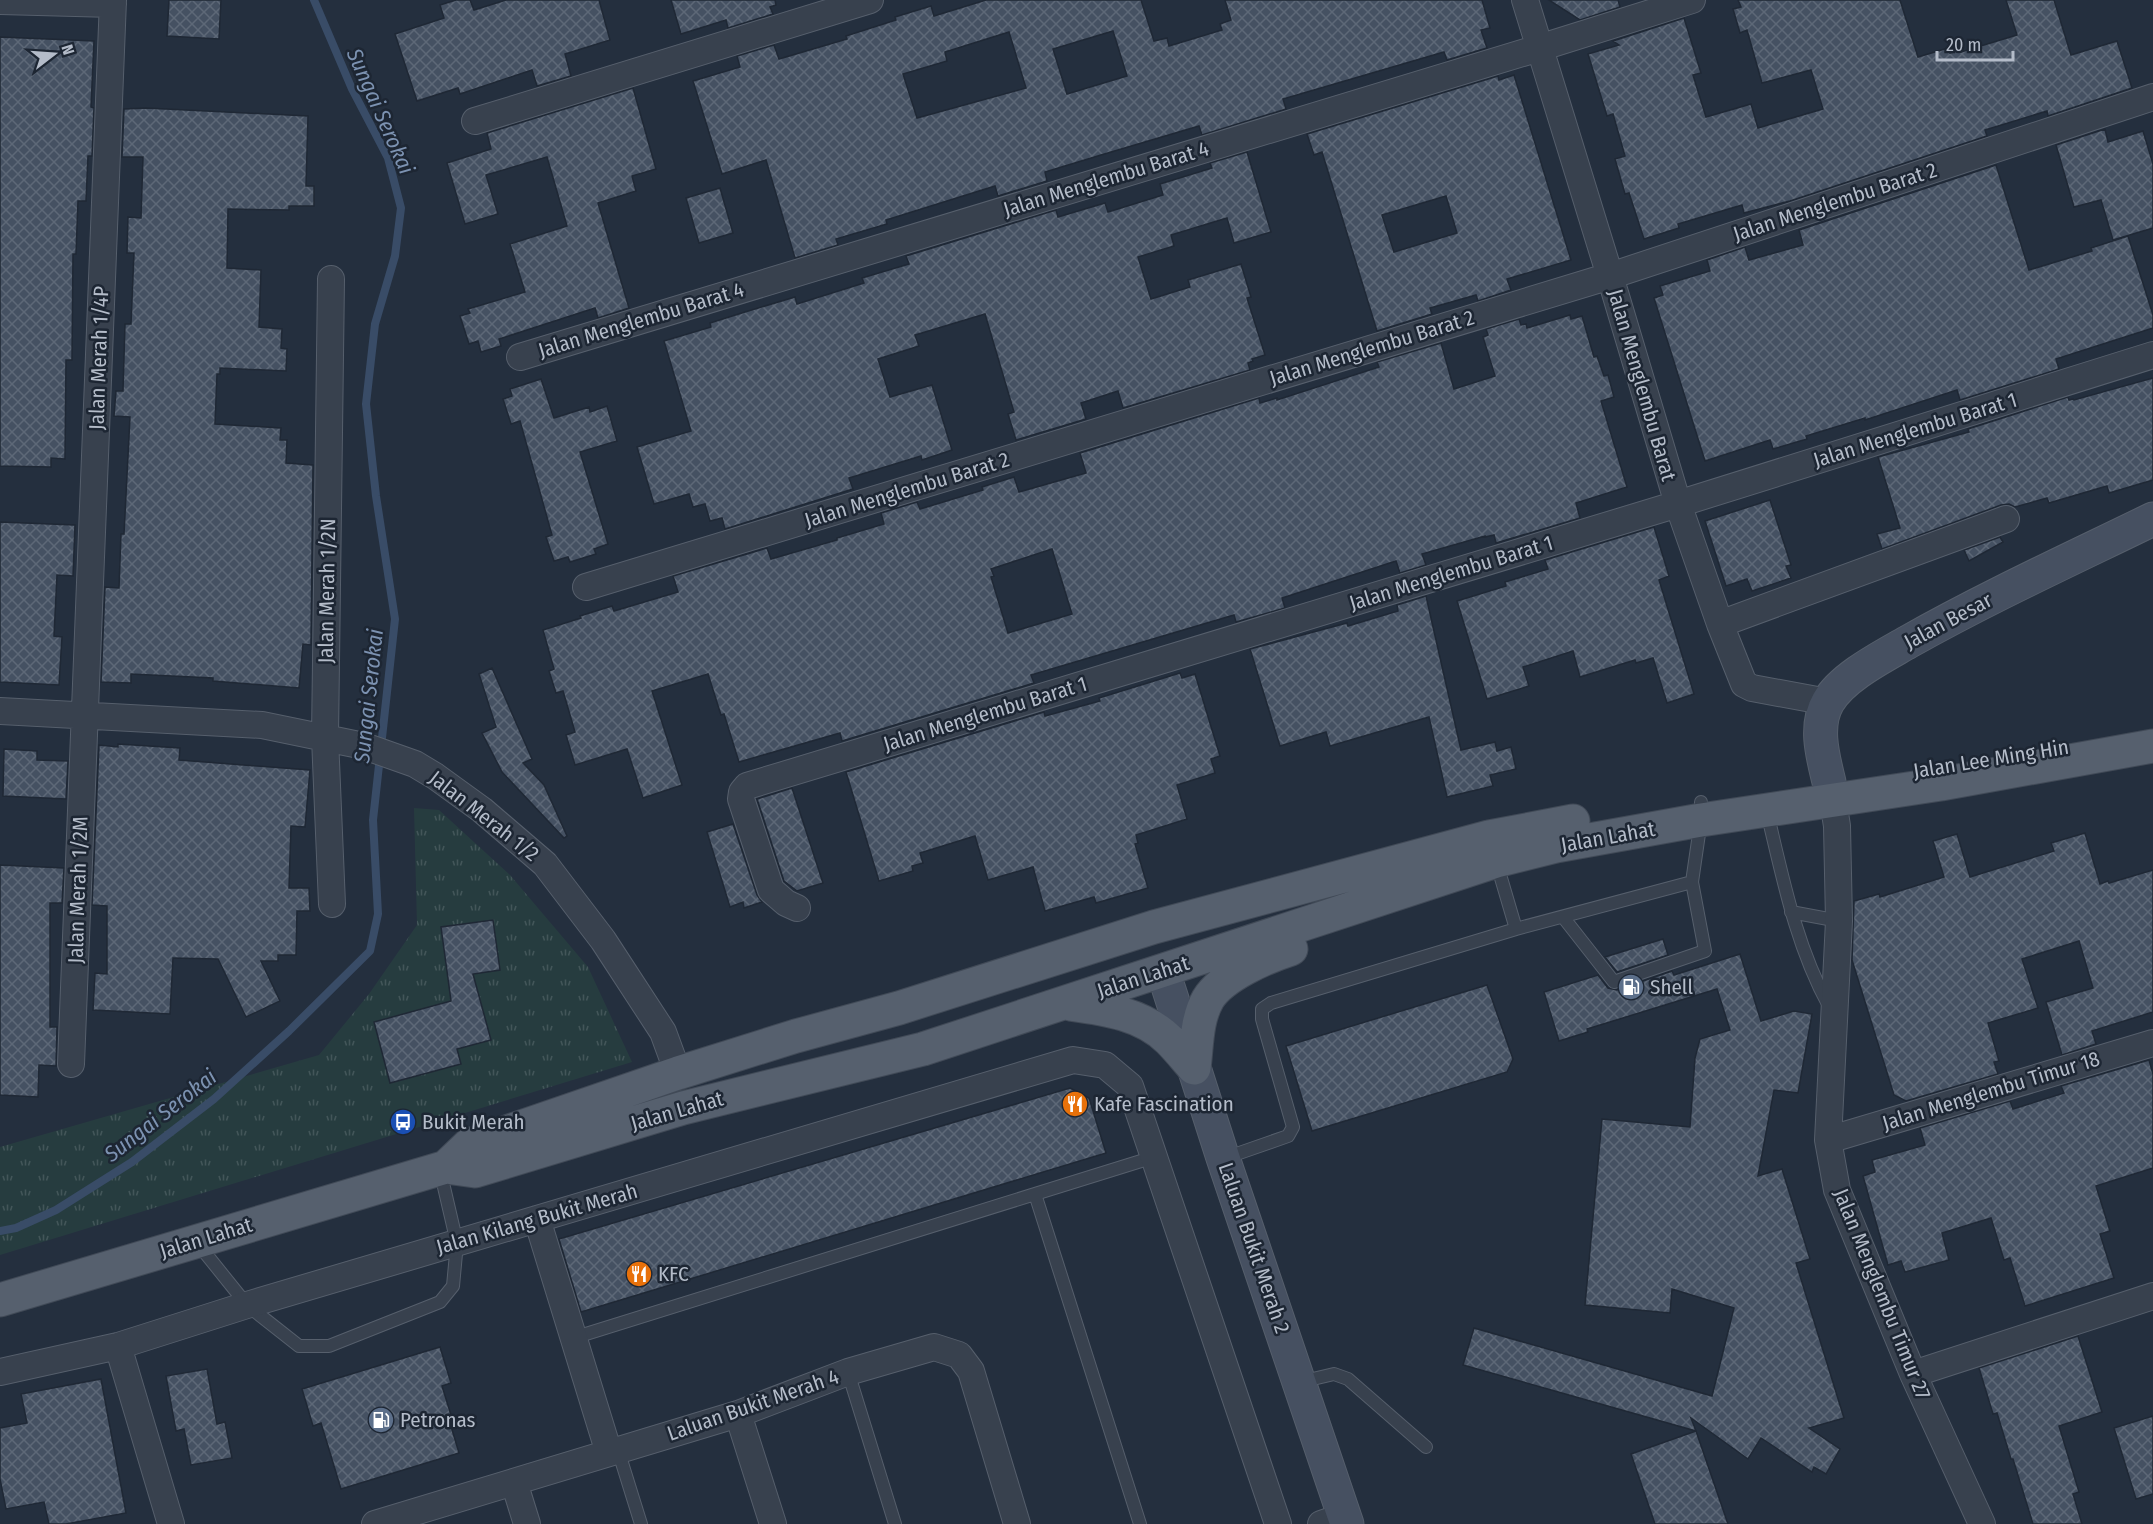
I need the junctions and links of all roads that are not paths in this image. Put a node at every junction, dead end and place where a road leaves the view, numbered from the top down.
1 (870, 0) edge
2 (1525, 0) edge
3 (1692, 0) edge
4 (0, 1) edge
5 (113, 2) edge
6 (1539, 48) junction
7 (2153, 98) edge
8 (475, 121) dead end
9 (1610, 276) junction
10 (331, 279) dead end
11 (2153, 355) edge
12 (520, 357) dead end
13 (1678, 504) junction
14 (2006, 519) dead end
15 (2153, 519) edge
16 (586, 587) dead end
17 (1720, 624) junction
18 (1828, 702) junction
19 (0, 711) edge
20 (86, 717) junction
21 (2153, 731) edge
22 (325, 738) junction
23 (2153, 746) edge
24 (1832, 796) junction
25 (1701, 811) junction
26 (1767, 811) junction
27 (1493, 849) junction
28 (1424, 854) junction
29 (1692, 882) junction
30 (332, 904) dead end
31 (797, 908) dead end
32 (1791, 912) junction
33 (1563, 917) junction
34 (1839, 921) junction
35 (1516, 929) junction
36 (1163, 971) junction
37 (1064, 1003) junction
38 (898, 1008) junction
39 (1834, 1015) junction
40 (2153, 1043) edge
41 (923, 1049) junction
42 (71, 1064) dead end
43 (1194, 1068) junction
44 (678, 1073) junction
45 (1828, 1140) junction
46 (1154, 1158) junction
47 (1223, 1158) junction
48 (454, 1169) junction
49 (1035, 1194) junction
50 (537, 1219) junction
51 (196, 1241) junction
52 (457, 1242) junction
53 (2153, 1296) edge
54 (0, 1300) edge
55 (248, 1305) junction
56 (573, 1338) junction
57 (118, 1346) junction
58 (848, 1371) junction
59 (0, 1372) edge
60 (1913, 1374) junction
61 (1299, 1382) junction
62 (738, 1414) junction
63 (1426, 1447) dead end
64 (613, 1452) junction
65 (514, 1482) junction
66 (403, 1519) edge
67 (1338, 1521) edge
68 (171, 1524) edge
69 (375, 1524) edge
70 (527, 1524) edge
71 (641, 1524) edge
72 (772, 1524) edge
73 (895, 1524) edge
74 (1017, 1524) edge
75 (1140, 1524) edge
76 (1278, 1524) edge
77 (1982, 1524) edge

1 - 8 street
2 - 6 street, Jalan Menglembu Barat
3 - 6 street, Jalan Menglembu Barat 4
4 - 5 street
5 - 20 street, Jalan Merah 1/4P
6 - 9 street, Jalan Menglembu Barat
6 - 12 street, Jalan Menglembu Barat 4
7 - 9 street, Jalan Menglembu Barat 2
9 - 13 street, Jalan Menglembu Barat
9 - 16 street, Jalan Menglembu Barat 2
10 - 22 street, Jalan Merah 1/2N
11 - 13 street, Jalan Menglembu Barat 1
13 - 17 street, Jalan Menglembu Barat
13 - 31 street, Jalan Menglembu Barat 1
14 - 17 street
15 - 18 street, Jalan Besar
17 - 18 street, Jalan Menglembu Barat
18 - 24 street, Jalan Besar
19 - 20 street, Jalan Merah 1/2
20 - 22 street, Jalan Merah 1/2
20 - 42 street, Jalan Merah 1/2M
21 - 24 main road, Jalan Lee Ming Hin
22 - 30 street, Jalan Merah 1/2N
22 - 44 street, Jalan Merah 1/2
23 - 24 main road, Jalan Lee Ming Hin
24 - 25 main road, Jalan Lahat
24 - 26 main road, Jalan Lahat
24 - 34 street, Jalan Menglembu Timur 27
25 - 26 main road, Jalan Lahat
25 - 27 main road, Jalan Lahat
25 - 29 lane
26 - 32 lane
27 - 28 main road, Jalan Lahat
27 - 35 lane
27 - 36 main road, Jalan Lahat
27 - 43 main road
28 - 36 main road
28 - 38 main road, Jalan Lahat
29 - 33 lane
29 - 33 lane
32 - 34 lane
32 - 39 lane
33 - 35 lane
34 - 39 street, Jalan Menglembu Timur 27
35 - 47 lane
36 - 37 main road, Jalan Lahat
36 - 38 main road
36 - 43 street, Laluan Bukit Merah 2
37 - 41 main road, Jalan Lahat
37 - 43 main road
38 - 44 main road, Jalan Lahat
39 - 45 street, Jalan Menglembu Timur 27
40 - 45 street, Jalan Menglembu Timur 18
41 - 44 main road
41 - 48 main road, Jalan Lahat
43 - 47 street, Laluan Bukit Merah 2
44 - 48 main road, Jalan Lahat
45 - 60 street, Jalan Menglembu Timur 27
46 - 49 lane
46 - 50 street, Jalan Kilang Bukit Merah
46 - 76 street
47 - 61 street, Laluan Bukit Merah 2
48 - 51 main road, Jalan Lahat
48 - 52 lane
49 - 56 lane
49 - 75 lane
50 - 52 street, Jalan Kilang Bukit Merah
50 - 56 street
51 - 54 main road, Jalan Lahat
51 - 55 lane
52 - 55 street, Jalan Kilang Bukit Merah
52 - 55 lane
53 - 60 street
55 - 57 street, Jalan Kilang Bukit Merah
56 - 64 street
57 - 59 street, Jalan Kilang Bukit Merah
57 - 68 street
58 - 62 street, Laluan Bukit Merah 4
58 - 73 lane
58 - 74 street, Laluan Bukit Merah 4
60 - 77 street, Jalan Menglembu Timur 27
61 - 63 lane
61 - 67 street, Laluan Bukit Merah 2
62 - 64 street, Laluan Bukit Merah 4
62 - 72 street
64 - 65 street, Laluan Bukit Merah 4
64 - 71 lane
65 - 66 street, Laluan Bukit Merah 4
65 - 70 street
66 - 69 street, Laluan Bukit Merah 4

